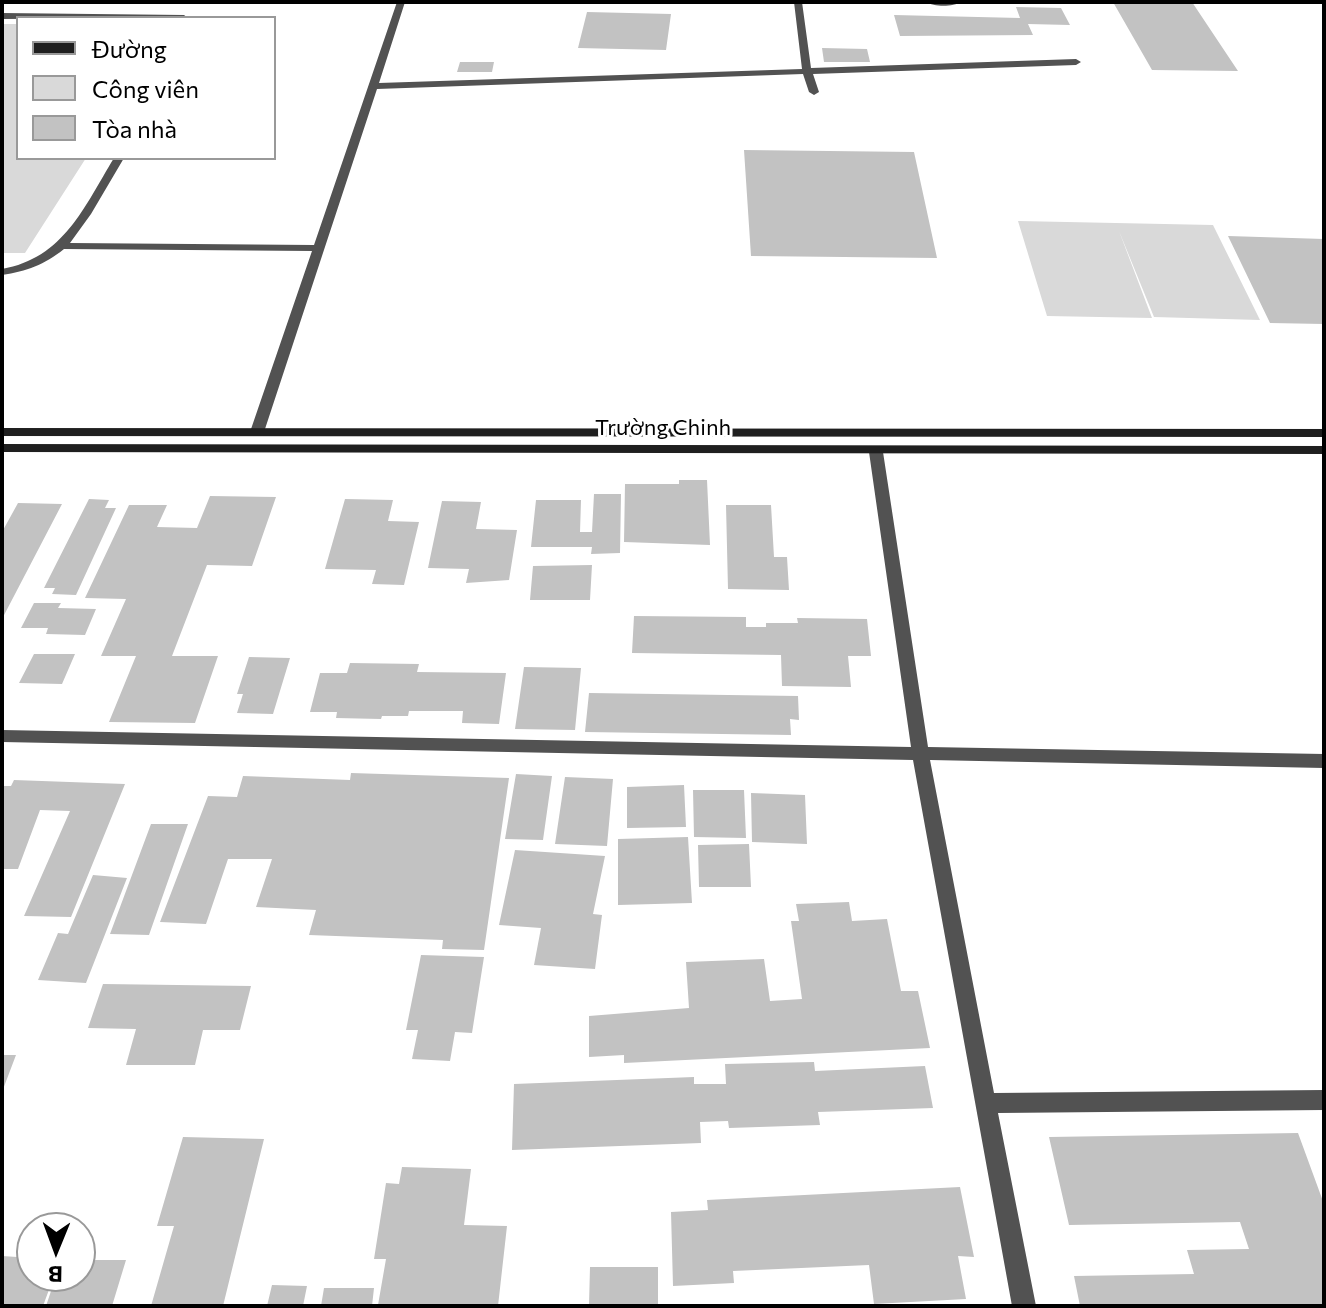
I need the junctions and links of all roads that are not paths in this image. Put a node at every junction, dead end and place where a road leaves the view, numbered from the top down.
1 (401, 2) edge
2 (798, 2) edge
3 (930, 2) edge
4 (957, 2) edge
5 (1076, 62) dead end
6 (807, 71) junction
7 (371, 86) junction
8 (814, 92) dead end
9 (118, 160) edge
10 (64, 246) junction
11 (318, 248) junction
12 (2, 272) edge
13 (2, 432) edge
14 (257, 432) junction
15 (1324, 433) edge
16 (2, 448) edge
17 (1324, 450) edge
18 (876, 452) junction
19 (2, 736) edge
20 (920, 753) junction
21 (1324, 761) edge
22 (1324, 1100) edge
23 (985, 1103) junction
24 (1024, 1306) edge

1 - 7 street
2 - 6 street
3 - 4 street
5 - 6 street
6 - 7 street
6 - 8 street
7 - 11 street
9 - 10 street
10 - 11 street
10 - 12 street
11 - 14 street
13 - 14 street, Trường Chinh
14 - 15 street, Trường Chinh
16 - 18 street, Trường Chinh
17 - 18 street, Trường Chinh
18 - 20 street
19 - 20 street
20 - 21 street
20 - 23 street
22 - 23 street
23 - 24 street

